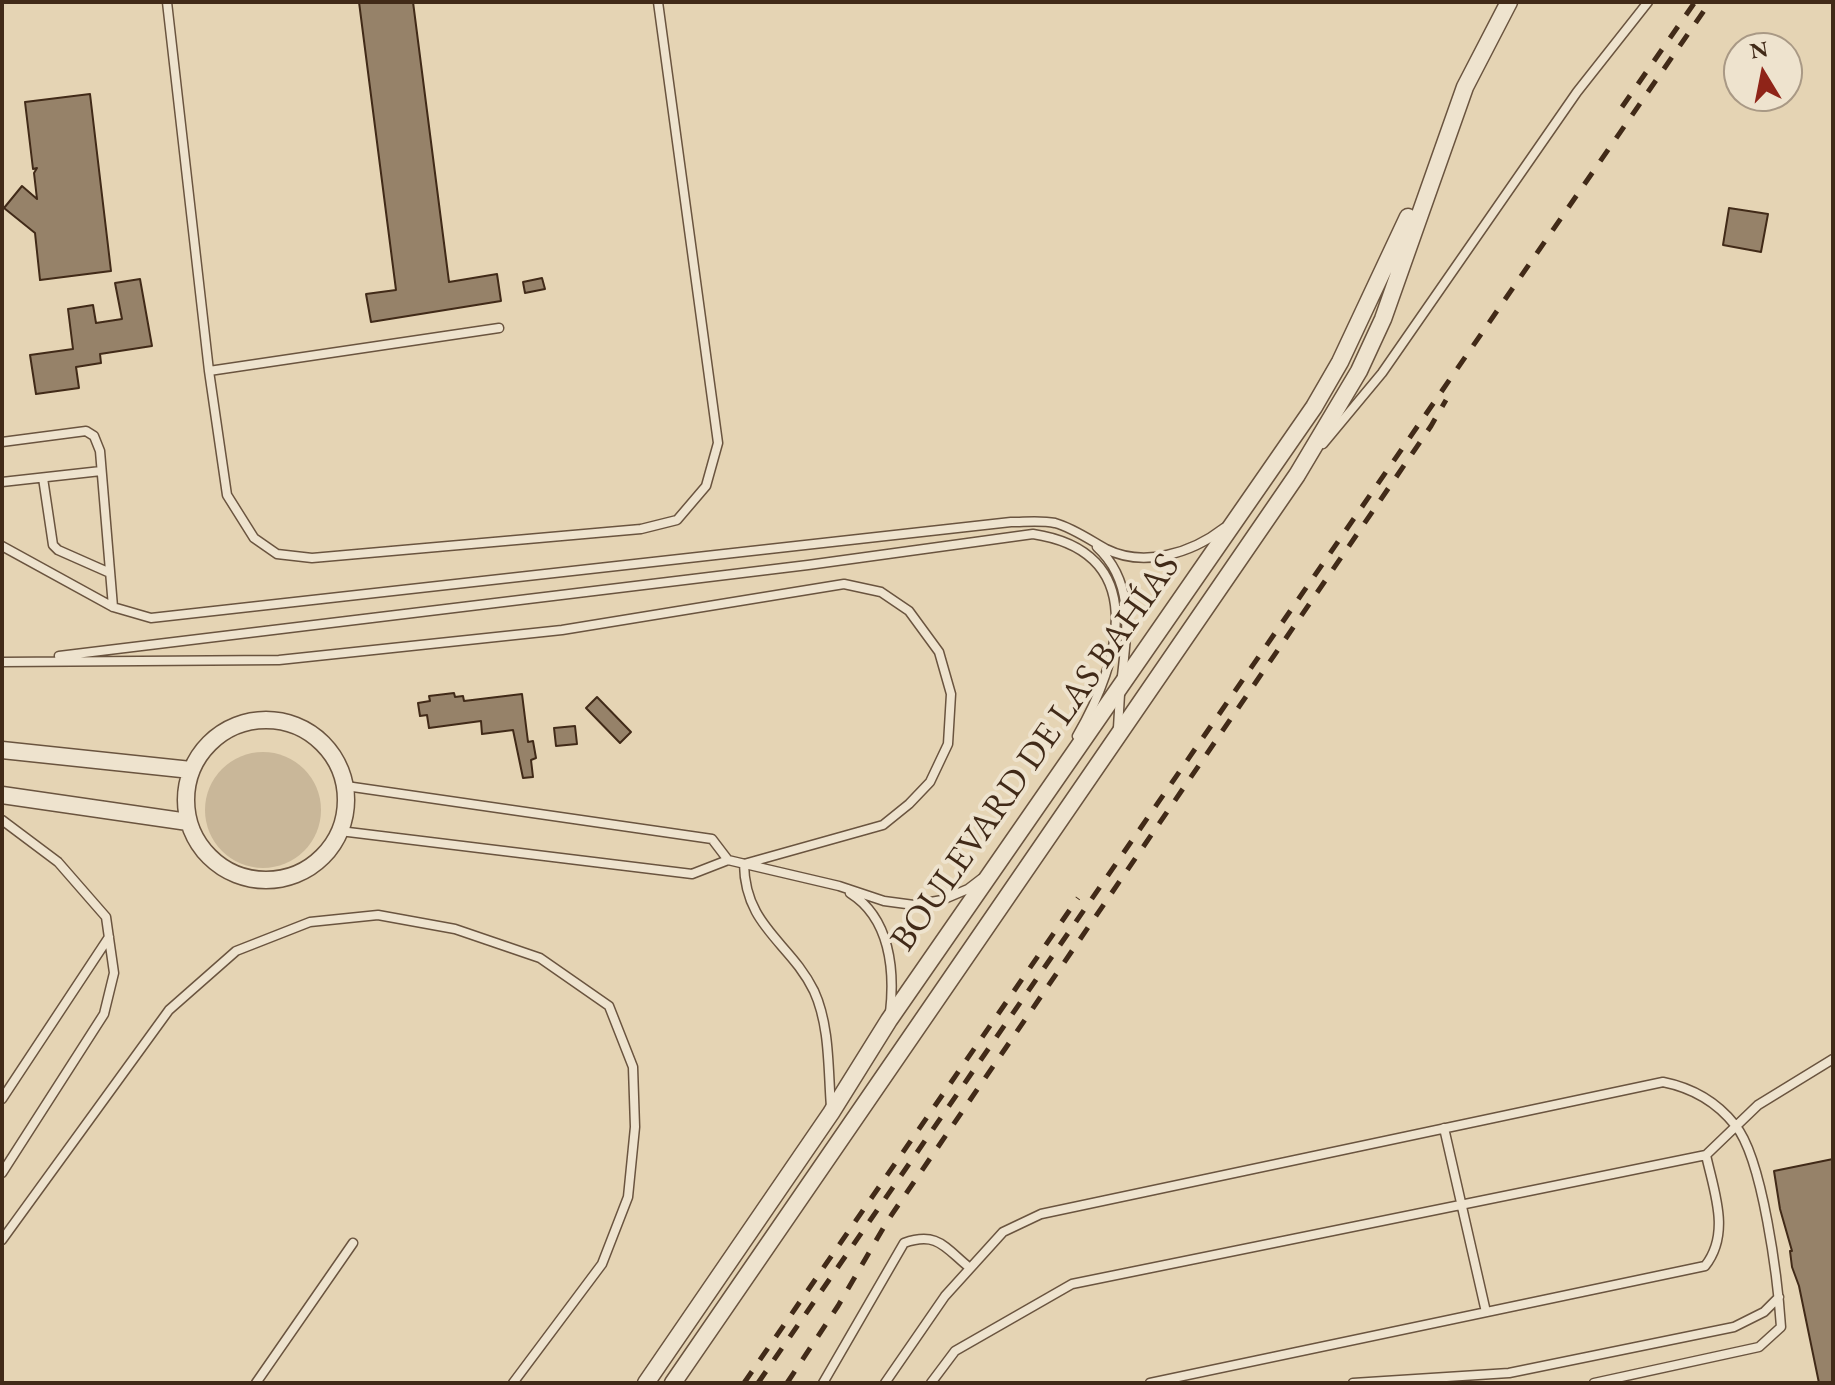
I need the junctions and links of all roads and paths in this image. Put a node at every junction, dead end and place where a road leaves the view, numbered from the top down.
1 (167, 2) edge
2 (658, 2) edge
3 (1509, 2) edge
4 (1648, 2) edge
5 (1444, 140) junction
6 (499, 328) dead end
7 (209, 371) junction
8 (2, 442) edge
9 (101, 471) junction
10 (1297, 475) junction
11 (43, 478) junction
12 (2, 482) edge
13 (1250, 502) junction
14 (1011, 522) junction
15 (1084, 535) junction
16 (1061, 539) junction
17 (2, 546) edge
18 (110, 573) junction
19 (113, 607) junction
20 (35, 660) junction
21 (2, 662) edge
22 (1121, 685) junction
23 (1118, 733) junction
24 (2, 750) edge
25 (191, 770) junction
26 (346, 786) junction
27 (2, 795) edge
28 (2, 820) edge
29 (188, 822) junction
30 (1024, 826) junction
31 (340, 831) junction
32 (728, 860) junction
33 (744, 864) junction
34 (994, 869) junction
35 (839, 886) junction
36 (109, 937) junction
37 (889, 1020) junction
38 (1833, 1059) edge
39 (2, 1099) edge
40 (831, 1113) junction
41 (1737, 1126) junction
42 (1444, 1128) junction
43 (1706, 1155) junction
44 (2, 1173) edge
45 (1461, 1205) junction
46 (2, 1240) edge
47 (353, 1243) dead end
48 (970, 1268) junction
49 (1779, 1297) junction
50 (1486, 1312) junction
51 (1509, 1373) junction
52 (256, 1383) edge
53 (513, 1383) edge
54 (646, 1383) edge
55 (673, 1383) edge
56 (823, 1383) edge
57 (885, 1383) edge
58 (931, 1383) edge
59 (1150, 1383) edge
60 (1353, 1383) edge
61 (1512, 1383) edge
62 (1594, 1383) edge

1 - 7 lane
2 - 7 lane
3 - 5 street, BOULEVARD DE LAS BAHÍAS
4 - 10 lane
5 - 10 street, BOULEVARD DE LAS BAHÍAS
5 - 13 street, BOULEVARD DE LAS BAHÍAS
6 - 7 lane
8 - 9 lane
9 - 11 lane
9 - 18 lane
10 - 23 street, BOULEVARD DE LAS BAHÍAS
11 - 12 lane
11 - 18 lane
13 - 15 lane
13 - 22 street, BOULEVARD DE LAS BAHÍAS
14 - 15 lane
14 - 16 lane
14 - 19 lane
15 - 22 lane
16 - 20 lane
16 - 30 lane
17 - 19 lane
18 - 19 lane
20 - 21 lane
20 - 33 lane
22 - 23 lane
22 - 30 street, BOULEVARD DE LAS BAHÍAS
23 - 55 street, BOULEVARD DE LAS BAHÍAS
24 - 25 street
25 - 26 street
25 - 29 street
26 - 31 street
26 - 32 lane
27 - 29 street
28 - 36 lane
29 - 31 street
30 - 34 street, BOULEVARD DE LAS BAHÍAS
31 - 32 lane
32 - 33 lane
33 - 35 lane
33 - 40 lane
34 - 35 lane
34 - 37 street, BOULEVARD DE LAS BAHÍAS
35 - 37 lane
36 - 39 lane
36 - 44 lane
37 - 40 street, BOULEVARD DE LAS BAHÍAS
38 - 41 lane
40 - 54 street, BOULEVARD DE LAS BAHÍAS
41 - 42 lane
41 - 43 lane
41 - 49 lane
42 - 45 lane
42 - 48 lane
43 - 45 lane
43 - 50 lane
45 - 50 lane
45 - 58 lane
46 - 53 lane
47 - 52 lane
48 - 56 lane
48 - 57 lane
49 - 51 lane
49 - 62 lane
50 - 59 lane
51 - 60 lane
51 - 61 lane

